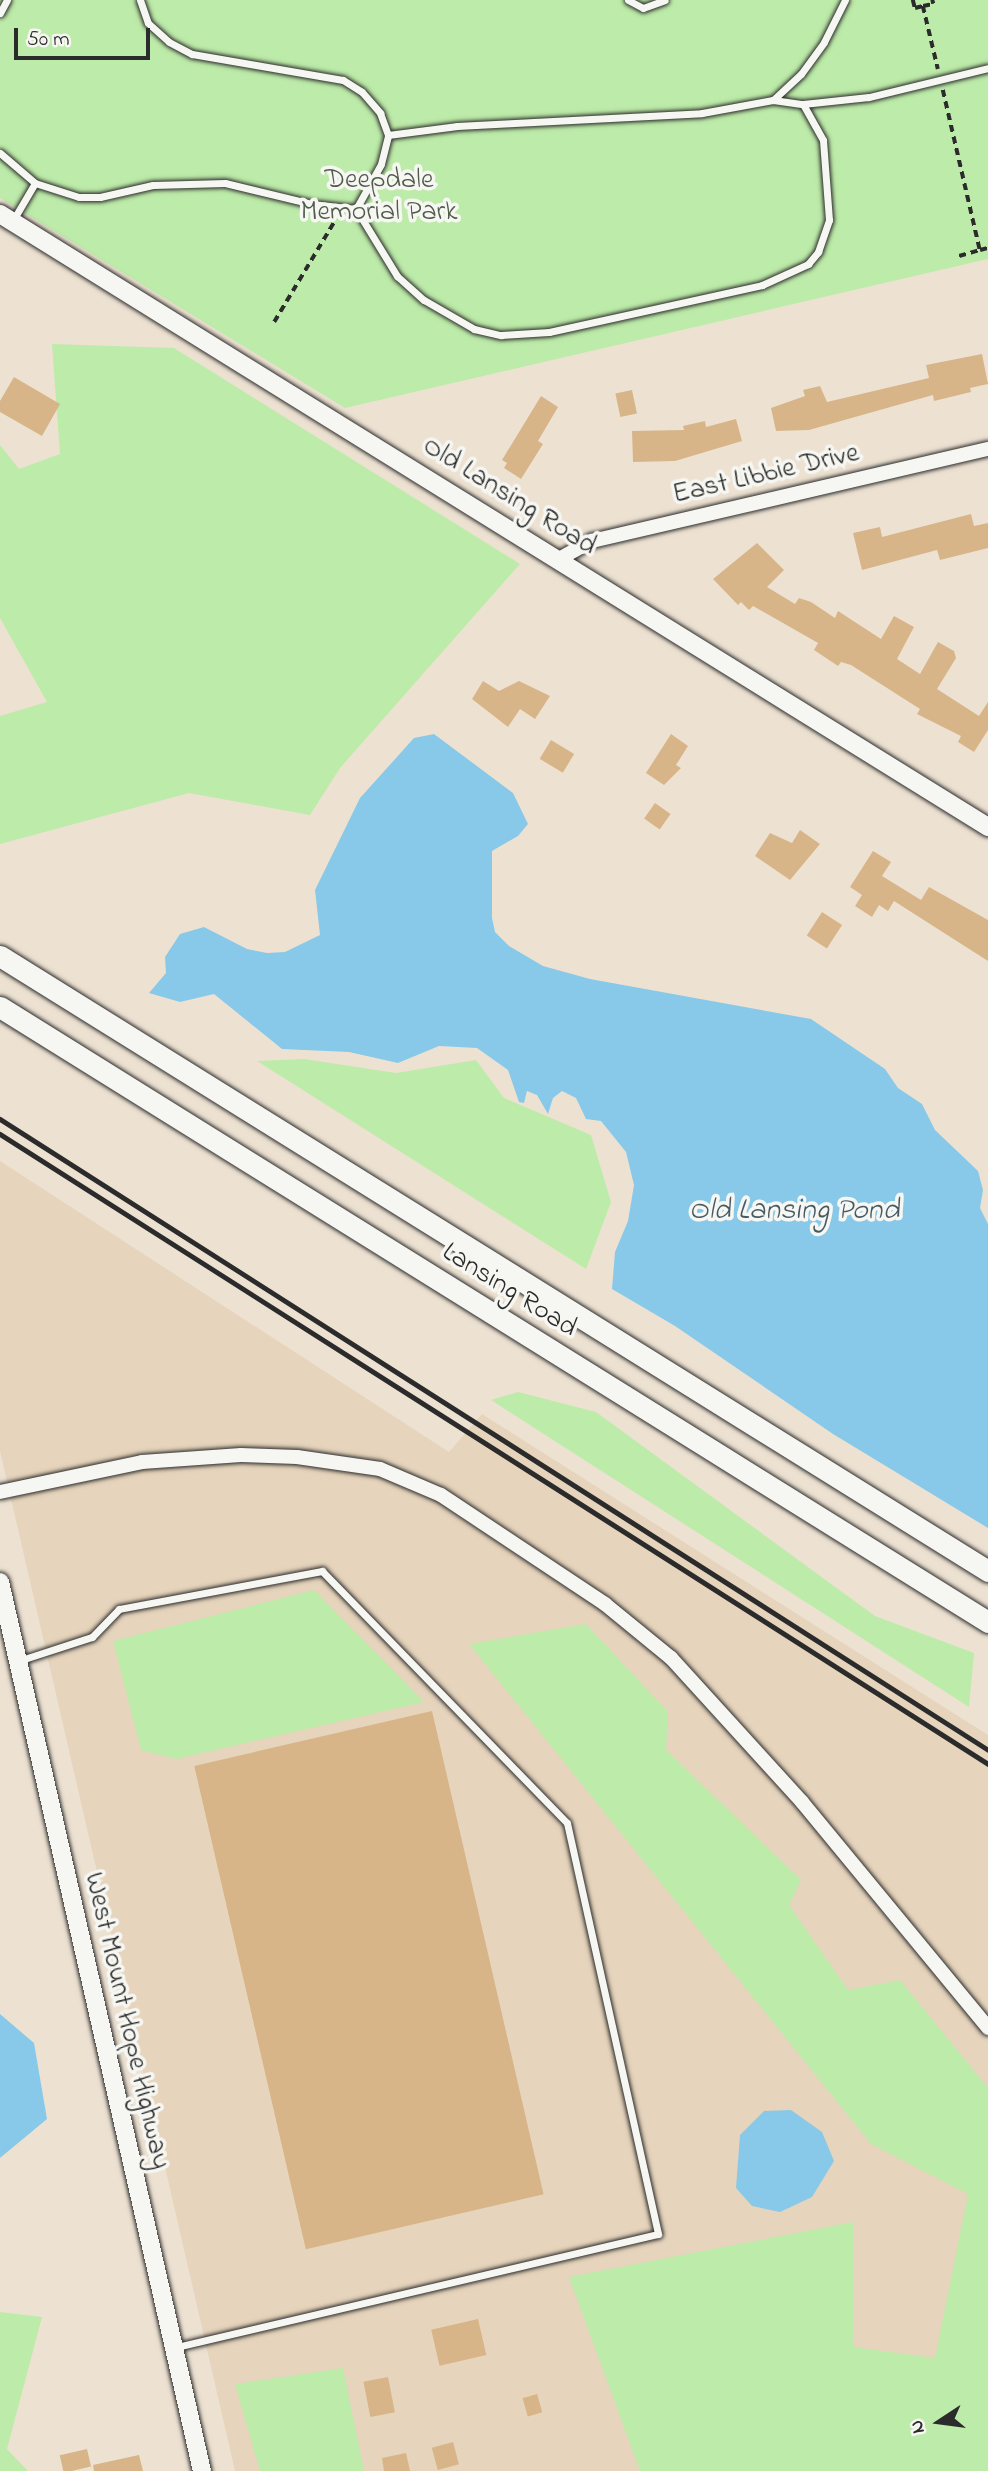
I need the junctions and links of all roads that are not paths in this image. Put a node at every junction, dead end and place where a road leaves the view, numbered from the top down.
1 (7, 0) edge
2 (140, 0) edge
3 (628, 0) edge
4 (665, 0) edge
5 (845, 0) edge
6 (0, 13) edge
7 (988, 68) edge
8 (773, 100) junction
9 (803, 104) junction
10 (388, 135) junction
11 (0, 153) edge
12 (35, 183) junction
13 (356, 209) junction
14 (6, 218) edge
15 (988, 449) edge
16 (559, 559) junction
17 (988, 827) edge
18 (0, 956) edge
19 (0, 1007) edge
20 (0, 1492) edge
21 (988, 1571) edge
22 (0, 1582) edge
23 (3, 1608) edge
24 (988, 1622) edge
25 (18, 1661) junction
26 (988, 2028) edge
27 (174, 2347) junction
28 (202, 2471) edge

1 - 6 lane
2 - 10 lane
3 - 4 lane
5 - 8 lane
7 - 9 lane
8 - 9 lane
8 - 10 lane
9 - 13 lane
10 - 13 lane
11 - 12 lane
12 - 13 lane
12 - 14 lane
14 - 16 street, Old Lansing Road
15 - 16 street, East Libbie Drive
16 - 17 street, Old Lansing Road
18 - 21 main road, Lansing Road
19 - 24 main road, Lansing Road
20 - 26 street
22 - 23 street, West Mount Hope Highway
23 - 25 street, West Mount Hope Highway
25 - 27 street, West Mount Hope Highway
25 - 27 lane
27 - 28 street, West Mount Hope Highway

